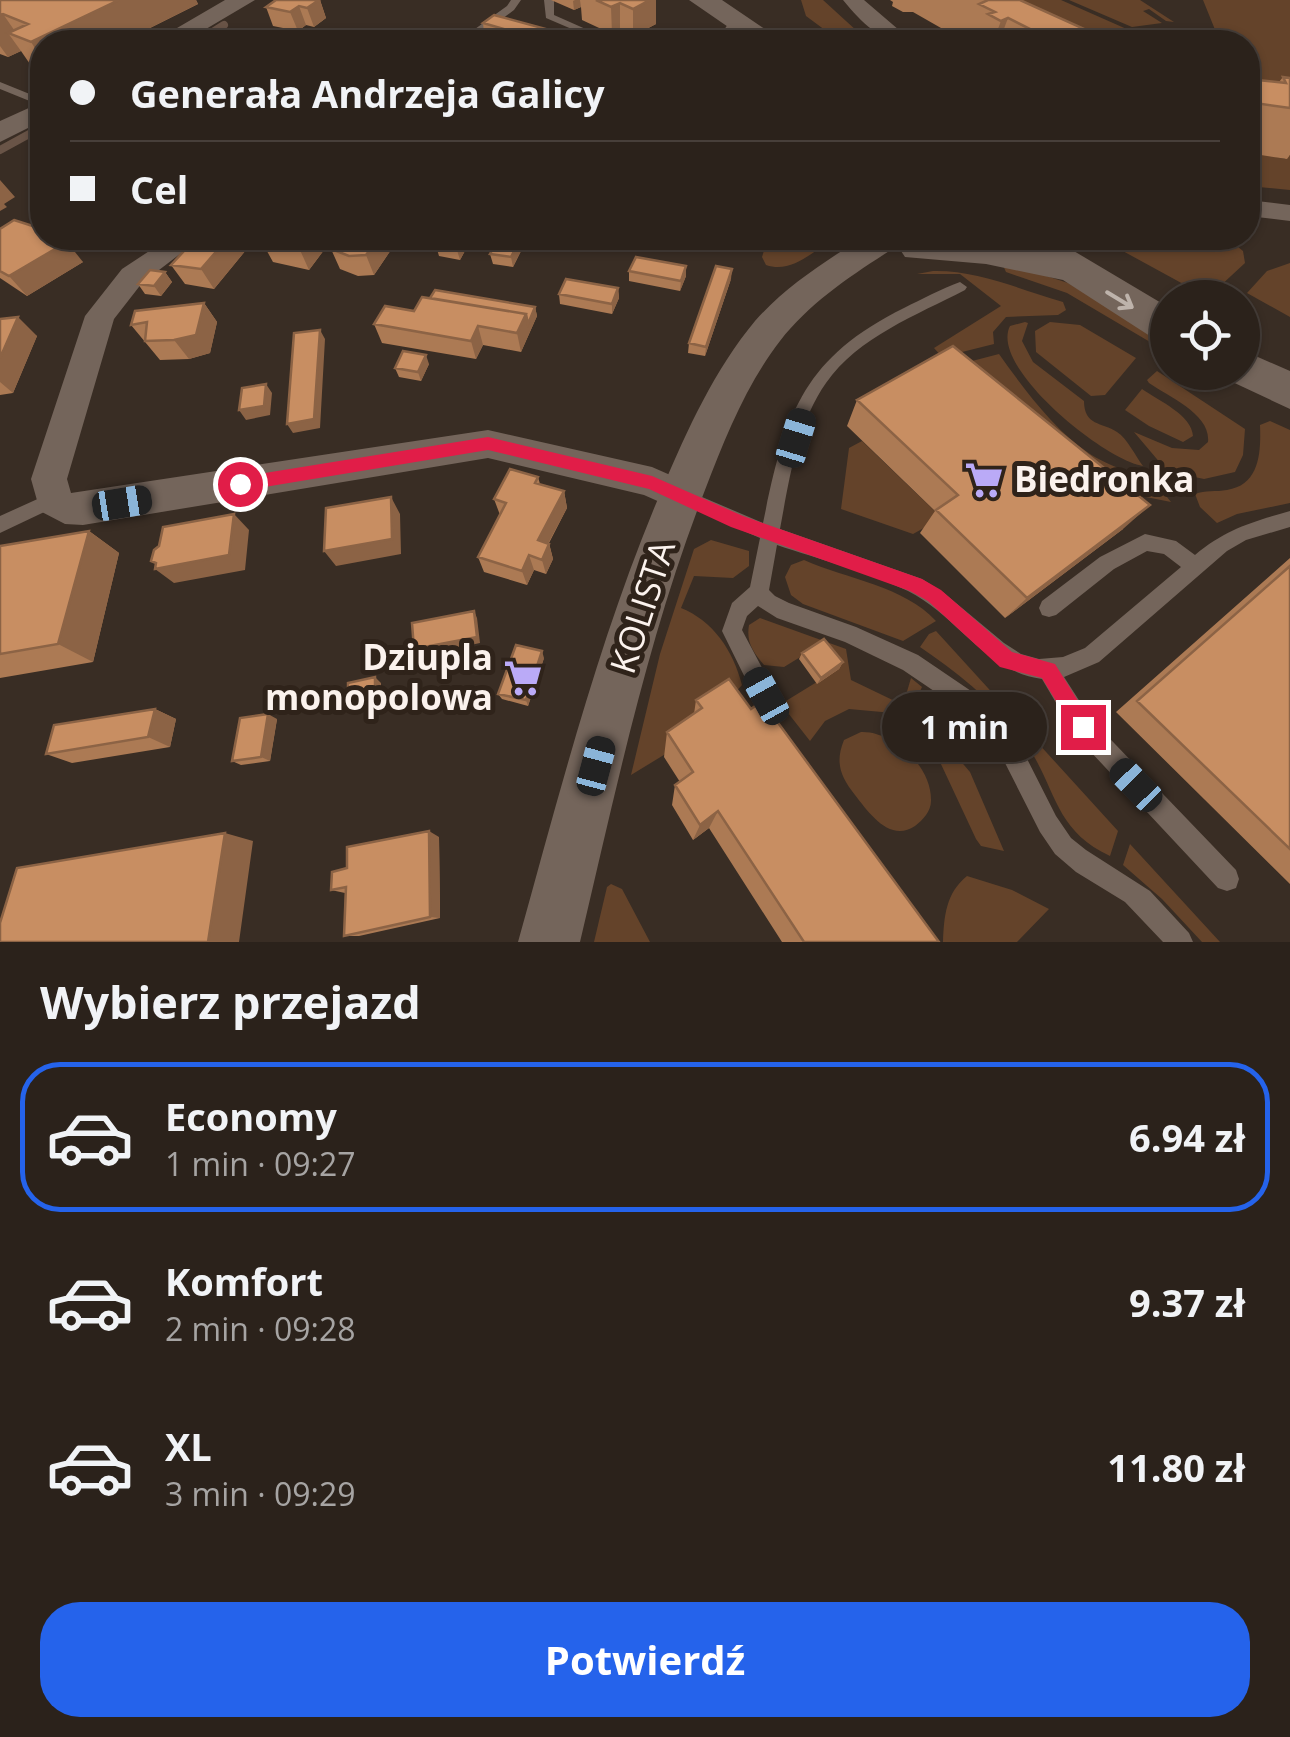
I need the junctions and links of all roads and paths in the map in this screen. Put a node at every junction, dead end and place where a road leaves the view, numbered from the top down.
1 (243, 0) edge
2 (516, 0) edge
3 (549, 0) edge
4 (703, 0) edge
5 (853, 0) edge
6 (536, 8) dead end
7 (549, 16) junction
8 (733, 21) edge
9 (188, 30) edge
10 (481, 30) edge
11 (582, 30) edge
12 (759, 30) edge
13 (885, 30) edge
14 (0, 84) edge
15 (30, 100) edge
16 (30, 114) edge
17 (0, 133) edge
18 (1260, 209) edge
19 (1290, 213) edge
20 (170, 250) edge
21 (889, 250) edge
22 (986, 250) edge
23 (1076, 254) edge
24 (1150, 285) edge
25 (960, 287) dead end
26 (1150, 313) edge
27 (1260, 338) edge
28 (1290, 353) edge
29 (1260, 376) edge
30 (1290, 391) edge
31 (680, 496) junction
32 (53, 500) junction
33 (1290, 520) edge
34 (0, 524) edge
35 (771, 533) junction
36 (1196, 566) junction
37 (759, 592) junction
38 (1049, 608) edge
39 (1048, 670) junction
40 (766, 696) dead end
41 (1227, 878) dead end
42 (548, 942) edge
43 (1180, 942) edge

1 - 9 street
2 - 10 lane
3 - 7 lane
4 - 8 main road
5 - 13 street
6 - 7 lane
7 - 11 lane
8 - 12 main road
14 - 15 lane
16 - 17 street
18 - 19 street
20 - 32 street
21 - 31 street, KOLISTA
22 - 23 main road
23 - 24 main road
23 -> 26 main road
25 - 35 lane
27 - 28 main road
29 - 30 main road
31 - 32 street
31 - 35 lane
31 - 42 street, KOLISTA
32 - 34 lane
33 - 36 lane
35 - 37 lane
35 - 39 lane
36 - 38 lane
36 - 39 lane
37 - 40 lane
37 - 43 lane
39 - 41 lane

